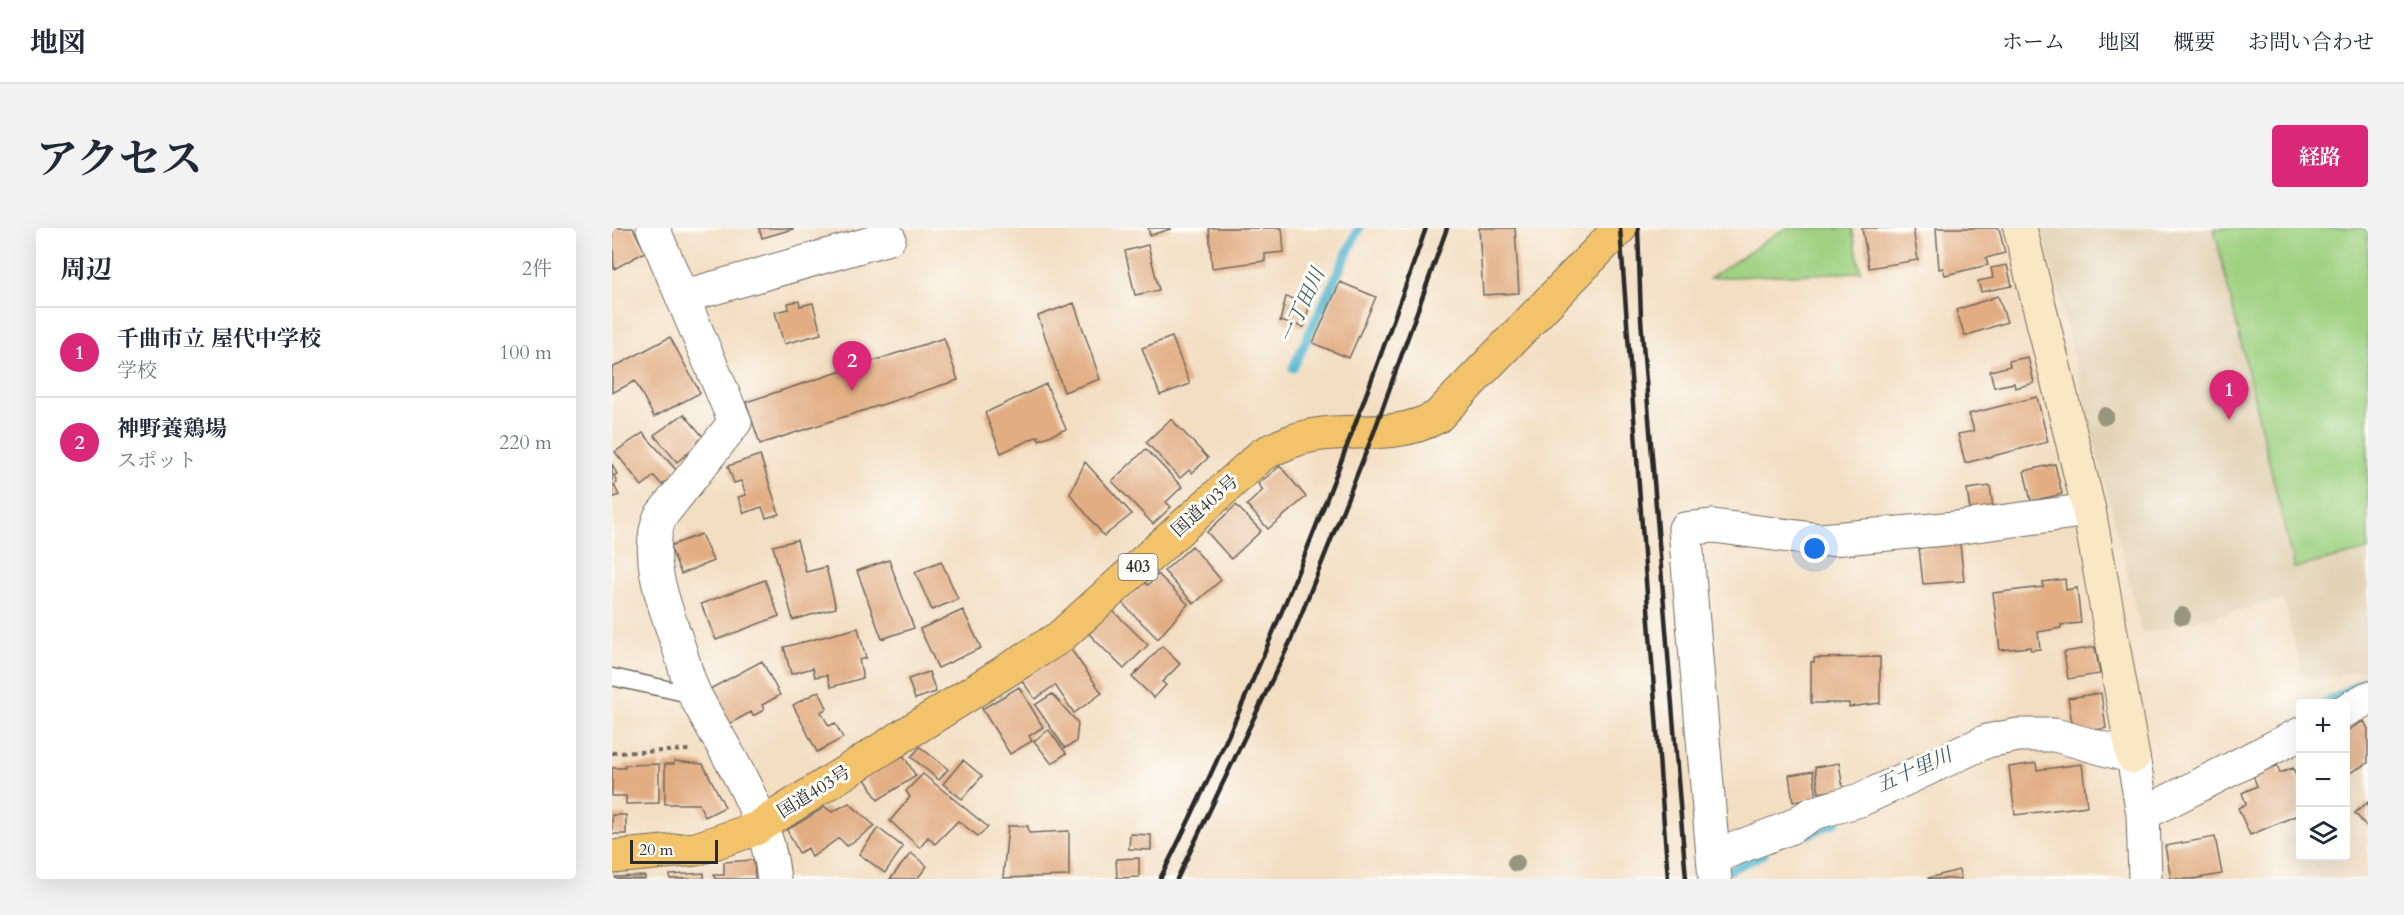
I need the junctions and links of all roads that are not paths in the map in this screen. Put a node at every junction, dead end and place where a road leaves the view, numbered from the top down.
1 (653, 228) edge
2 (1620, 228) edge
3 (2020, 228) edge
4 (889, 238) dead end
5 (682, 297) junction
6 (2089, 510) junction
7 (612, 677) edge
8 (694, 695) junction
9 (2368, 698) edge
10 (2350, 708) edge
11 (2296, 737) edge
12 (2133, 757) junction
13 (2143, 814) junction
14 (762, 825) junction
15 (612, 857) edge
16 (1714, 868) edge
17 (774, 879) edge
18 (2145, 879) edge

1 - 5 street
2 - 14 highway, 国道403号 / 403
3 - 6 street
4 - 5 street
5 - 8 street
6 - 12 street
6 - 16 street
7 - 8 lane
8 - 14 street
9 - 10 street
11 - 13 street
12 - 13 street
12 - 16 street
13 - 18 street
14 - 15 highway, 国道403号 / 403
14 - 17 street

